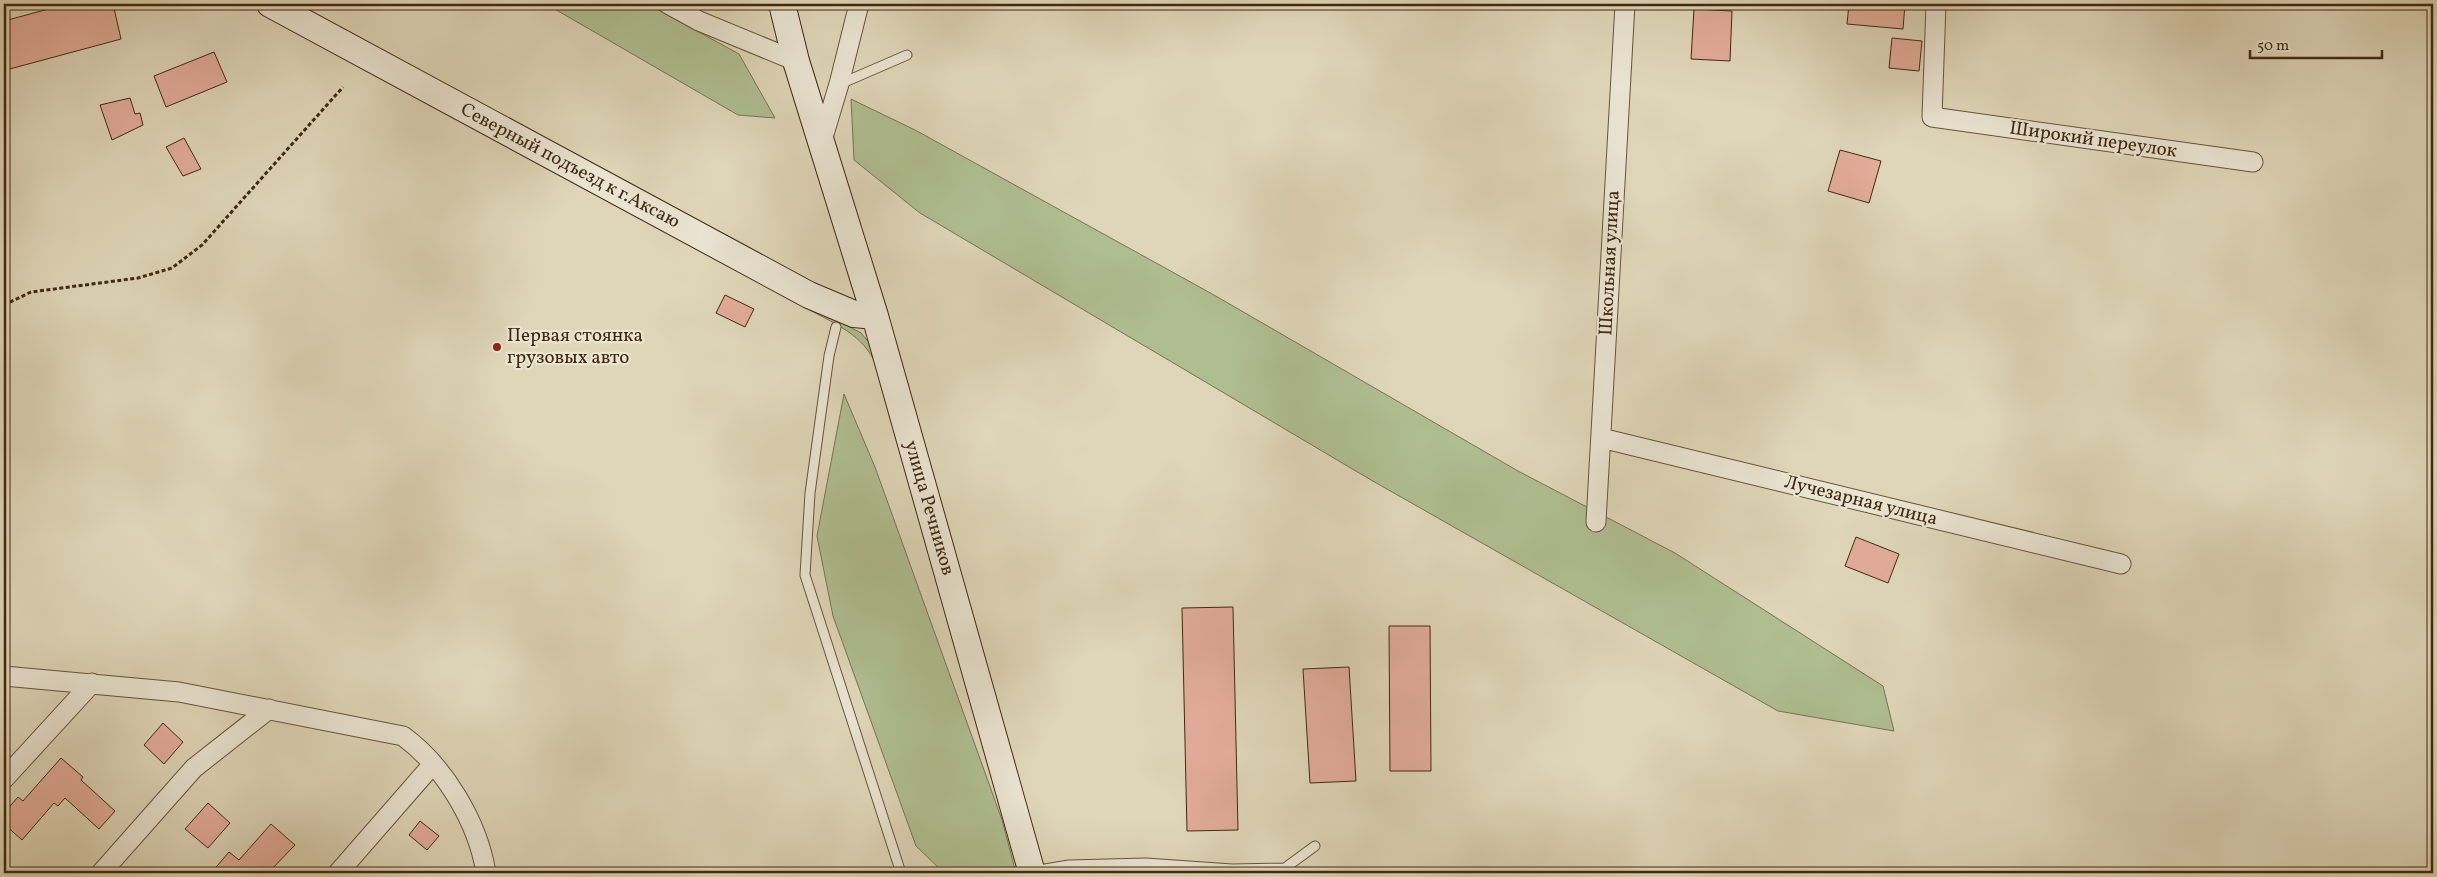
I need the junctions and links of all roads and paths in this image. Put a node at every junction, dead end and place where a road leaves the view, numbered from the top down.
1 (270, 4) edge
2 (668, 4) edge
3 (782, 4) edge
4 (859, 4) edge
5 (1625, 4) edge
6 (1936, 4) edge
7 (906, 55) dead end
8 (796, 61) junction
9 (839, 84) junction
10 (343, 87) dead end
11 (821, 144) junction
12 (2253, 162) dead end
13 (4, 305) edge
14 (875, 316) junction
15 (836, 327) dead end
16 (1601, 438) junction
17 (1596, 522) dead end
18 (2121, 564) dead end
19 (4, 676) edge
20 (92, 683) junction
21 (269, 709) junction
22 (433, 764) junction
23 (4, 779) edge
24 (1315, 846) dead end
25 (1031, 872) edge
26 (101, 873) edge
27 (338, 873) edge
28 (486, 873) edge
29 (901, 873) edge

1 - 14 street, Северный подъезд к г.Аксаю
2 - 8 street
3 - 8 street, улица Речников
4 - 9 street
5 - 16 street, Школьная улица
6 - 12 street, Широкий переулок
7 - 9 lane
8 - 11 street, улица Речников
9 - 11 street
10 - 13 path
11 - 14 street, улица Речников
14 - 25 street, улица Речников
15 - 29 lane
16 - 17 street, Школьная улица
16 - 18 street, Лучезарная улица
19 - 20 street
20 - 21 street
20 - 23 street
21 - 22 street
21 - 26 street
22 - 27 street
22 - 28 street
24 - 25 lane

